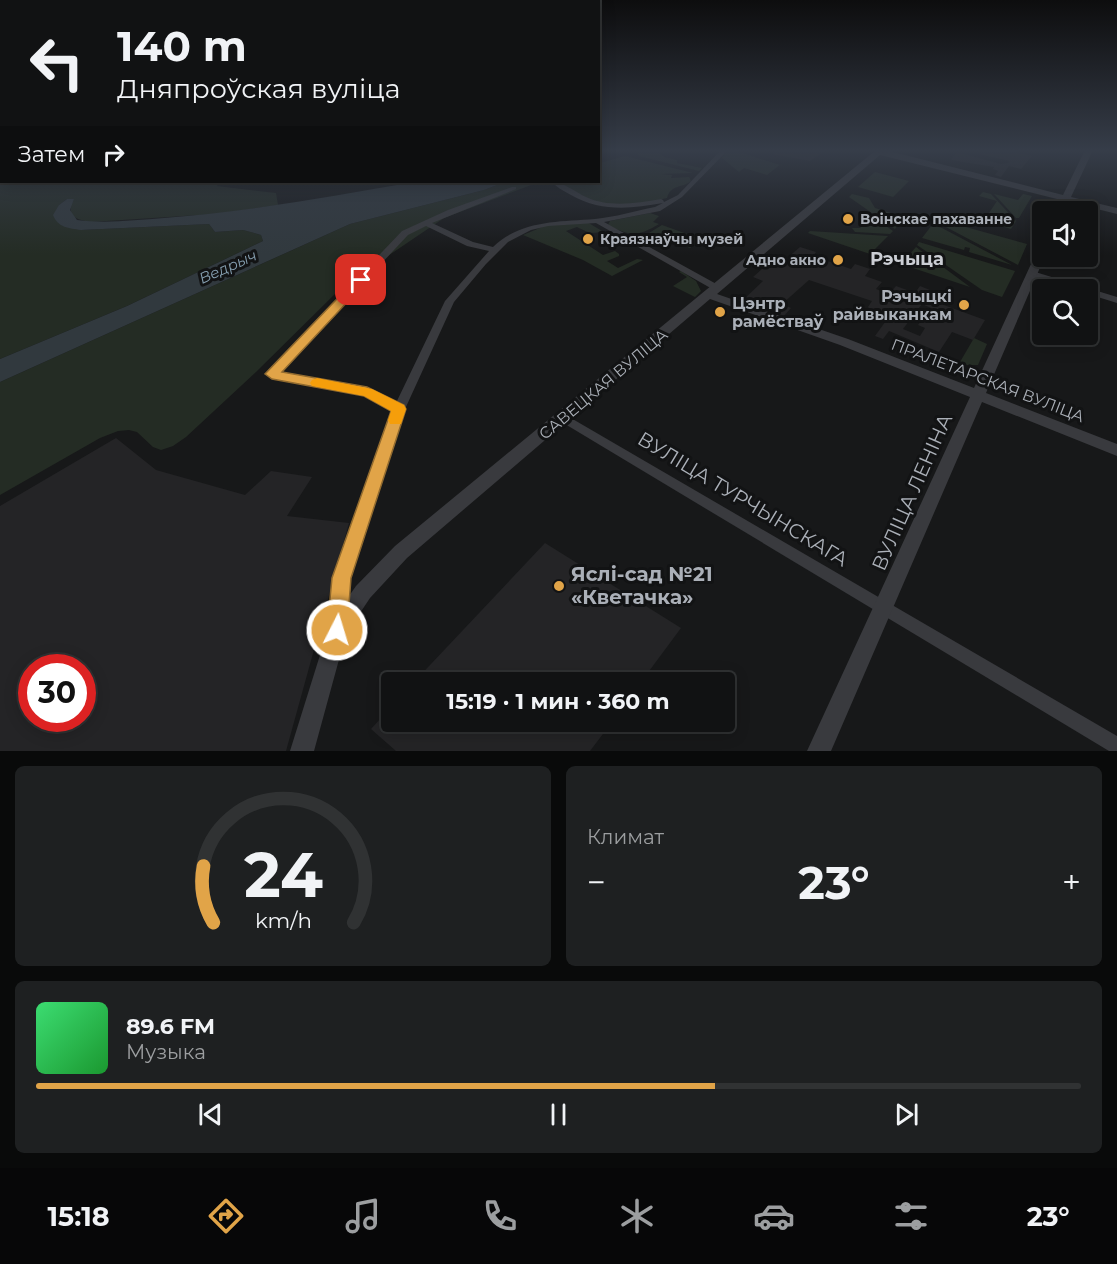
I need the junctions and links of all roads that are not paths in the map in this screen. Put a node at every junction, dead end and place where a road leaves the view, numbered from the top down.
1 (560, 185) edge
2 (692, 185) edge
3 (837, 185) edge
4 (1014, 185) edge
5 (1072, 185) edge
6 (514, 188) dead end
7 (1066, 198) junction
8 (675, 199) junction
9 (1065, 201) edge
10 (1117, 211) edge
11 (597, 221) junction
12 (426, 223) junction
13 (494, 250) junction
14 (1035, 267) edge
15 (1032, 274) junction
16 (1048, 279) edge
17 (713, 292) junction
18 (1098, 294) edge
19 (1117, 300) edge
20 (978, 396) junction
21 (399, 409) junction
22 (564, 418) junction
23 (1117, 450) edge
24 (883, 608) junction
25 (337, 630) junction
26 (1117, 746) edge
27 (302, 751) edge
28 (819, 751) edge

1 - 8 street
2 - 8 street
3 - 17 street, САВЕЦКАЯ ВУЛІЦА
4 - 7 street
5 - 7 street
6 - 12 street
7 - 9 street
7 - 10 street
8 - 11 street
11 - 13 street
11 - 17 street, ПРАЛЕТАРСКАЯ ВУЛІЦА
12 - 13 street
12 - 21 street
13 - 21 street
14 - 15 street, ВУЛІЦА ЛЕНІНА
15 - 16 street
15 - 20 street, ВУЛІЦА ЛЕНІНА
17 - 20 street, ПРАЛЕТАРСКАЯ ВУЛІЦА
17 - 22 street, САВЕЦКАЯ ВУЛІЦА
18 - 19 street
20 - 23 street, ПРАЛЕТАРСКАЯ ВУЛІЦА
20 - 24 street, ВУЛІЦА ЛЕНІНА
21 - 25 street
22 - 24 street, ВУЛІЦА ТУРЧЫНСКАГА
22 - 25 street, САВЕЦКАЯ ВУЛІЦА
24 - 26 street, ВУЛІЦА ТУРЧЫНСКАГА
24 - 28 street, ВУЛІЦА ЛЕНІНА
25 - 27 street, САВЕЦКАЯ ВУЛІЦА

